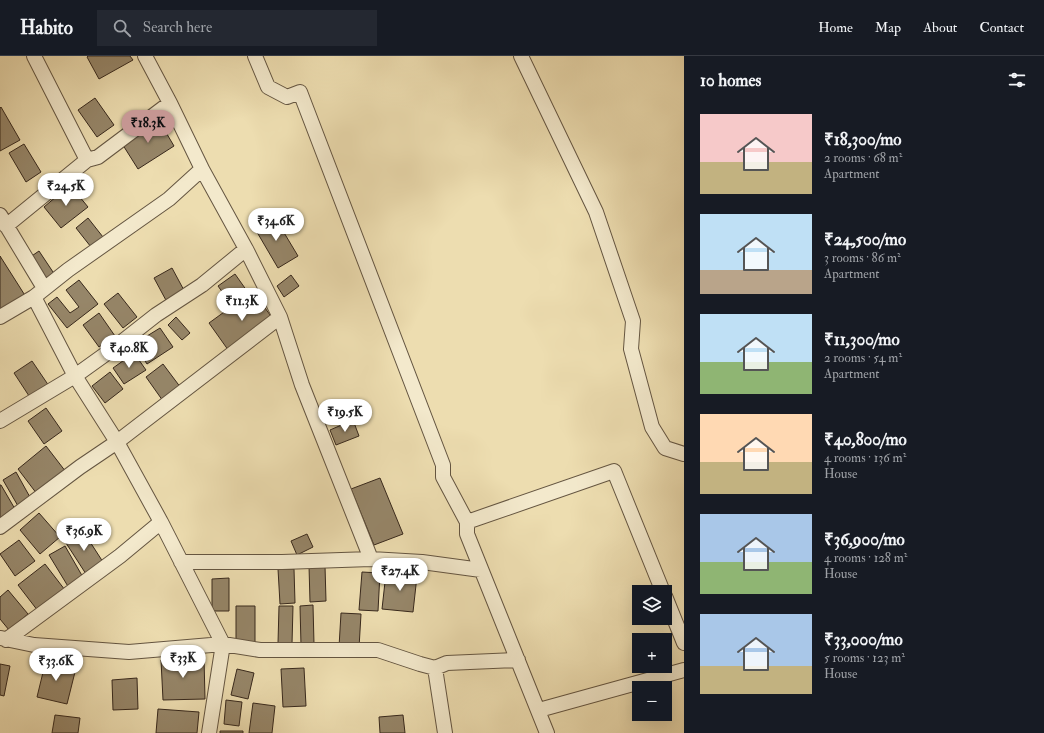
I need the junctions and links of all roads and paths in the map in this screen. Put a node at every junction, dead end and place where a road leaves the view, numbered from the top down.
1 (34, 56) edge
2 (145, 56) edge
3 (254, 56) edge
4 (522, 56) edge
5 (170, 103) junction
6 (87, 160) junction
7 (202, 169) junction
8 (3, 221) edge
9 (246, 249) junction
10 (39, 293) junction
11 (0, 317) edge
12 (280, 317) junction
13 (75, 376) junction
14 (0, 421) edge
15 (117, 442) junction
16 (684, 454) edge
17 (161, 522) junction
18 (467, 522) junction
19 (0, 527) edge
20 (371, 559) junction
21 (181, 562) junction
22 (481, 570) junction
23 (660, 585) edge
24 (672, 613) edge
25 (3, 639) edge
26 (684, 643) edge
27 (223, 644) junction
28 (518, 660) junction
29 (435, 668) junction
30 (684, 670) edge
31 (539, 710) junction
32 (209, 733) edge
33 (445, 733) edge
34 (548, 733) edge

1 - 6 street
2 - 5 street
3 - 18 street
4 - 16 street
5 - 6 street
5 - 7 street
6 - 8 street
7 - 9 street
7 - 10 street
8 - 10 street
9 - 12 street
9 - 13 street
10 - 11 street
10 - 13 street
12 - 15 street
12 - 20 street
13 - 14 street
13 - 15 street
15 - 17 street
15 - 19 street
17 - 21 street
17 - 25 street
18 - 22 street
18 - 23 street
20 - 21 street
20 - 22 street
21 - 27 street
22 - 28 street
24 - 26 street
25 - 27 street
27 - 29 street
27 - 32 street
28 - 29 street
28 - 31 street
29 - 33 street
30 - 31 street
31 - 34 street

